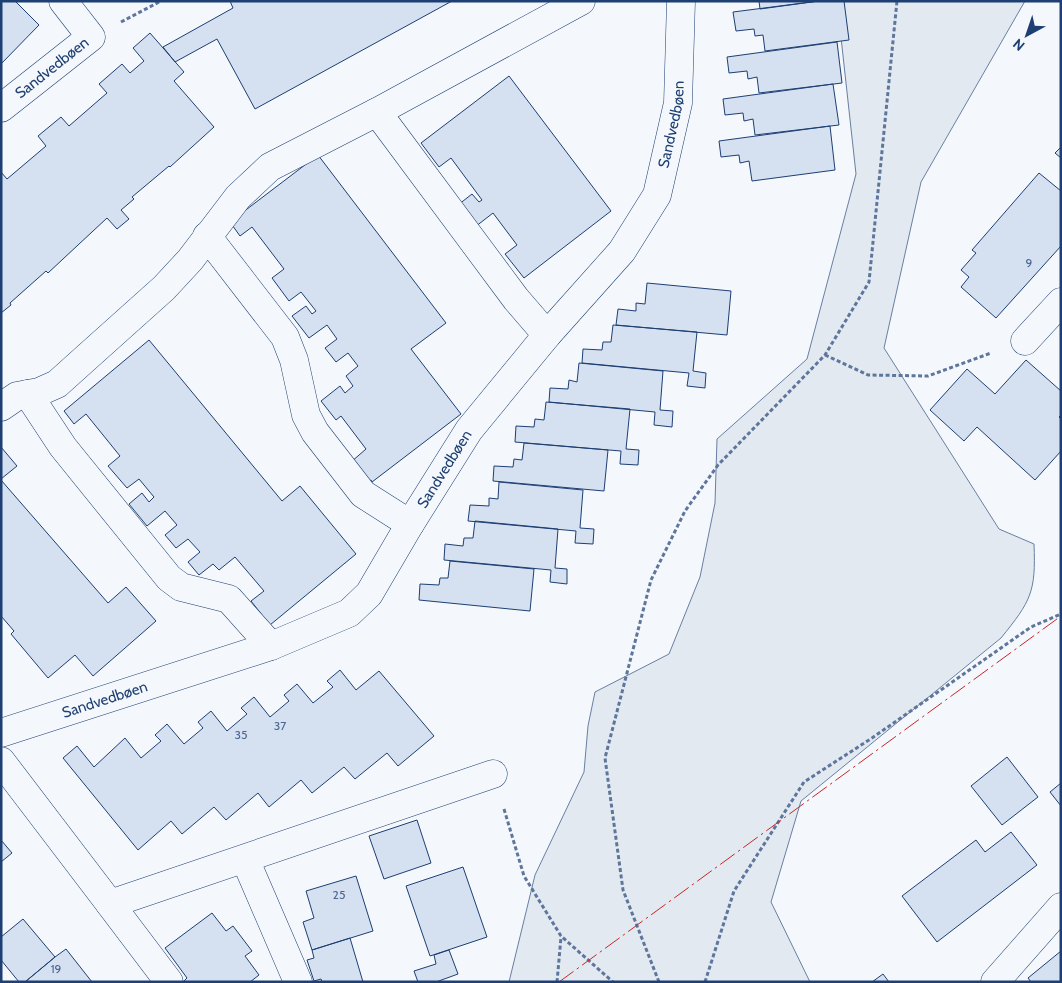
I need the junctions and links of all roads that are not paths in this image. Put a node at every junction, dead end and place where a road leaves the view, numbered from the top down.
1 (63, 1) edge
2 (582, 1) edge
3 (681, 1) edge
4 (1, 108) edge
5 (377, 112) junction
6 (208, 236) junction
7 (1061, 302) edge
8 (547, 335) junction
9 (1025, 341) road end
10 (28, 394) junction
11 (1, 407) edge
12 (410, 524) junction
13 (271, 646) junction
14 (1, 733) edge
15 (1, 760) edge
16 (493, 774) road end
17 (244, 859) junction
18 (110, 904) junction
19 (1061, 906) edge
20 (169, 982) edge
21 (298, 982) edge
22 (995, 982) edge

1 - 4 street, Sandvedbøen
2 - 5 street
3 - 8 street, Sandvedbøen
5 - 6 street
5 - 8 street
6 - 10 street
6 - 12 street
7 - 9 street
8 - 12 street, Sandvedbøen
10 - 11 street
10 - 13 street
12 - 13 street, Sandvedbøen
13 - 14 street, Sandvedbøen
15 - 18 street
16 - 17 street
17 - 18 street
17 - 21 street
18 - 20 street
19 - 22 street

